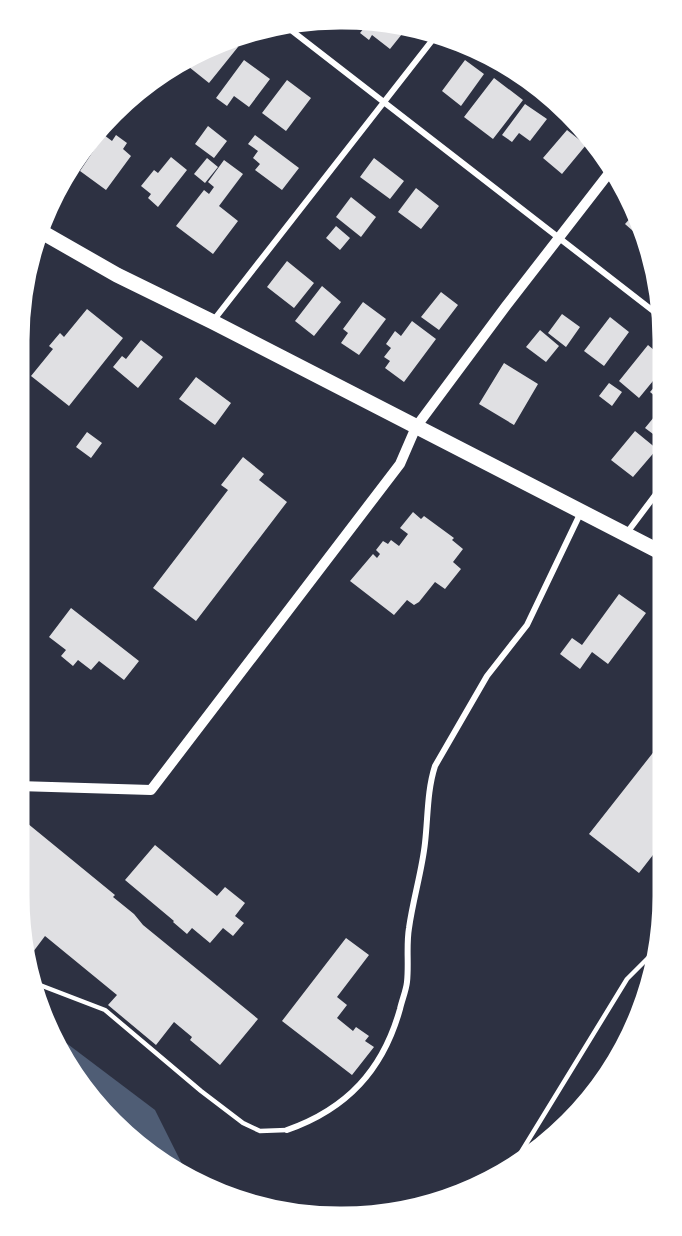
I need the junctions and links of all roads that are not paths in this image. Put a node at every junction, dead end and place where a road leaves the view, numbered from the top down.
1 (294, 32) edge
2 (431, 42) edge
3 (385, 102) junction
4 (607, 176) edge
5 (47, 235) edge
6 (559, 237) junction
7 (652, 310) edge
8 (213, 321) junction
9 (416, 427) junction
10 (654, 497) edge
11 (581, 512) junction
12 (626, 534) junction
13 (654, 549) edge
14 (28, 786) edge
15 (646, 961) edge
16 (42, 986) edge
17 (287, 1130) joint
18 (523, 1149) edge

1 - 3 street
2 - 3 street
3 - 6 street
3 - 8 street
4 - 6 street
5 - 8 main road
6 - 7 street
6 - 9 street
8 - 9 main road
9 - 11 main road
9 - 14 street
10 - 12 street
11 - 12 main road
11 - 17 street
12 - 13 main road
15 - 18 lane
16 - 17 lane

